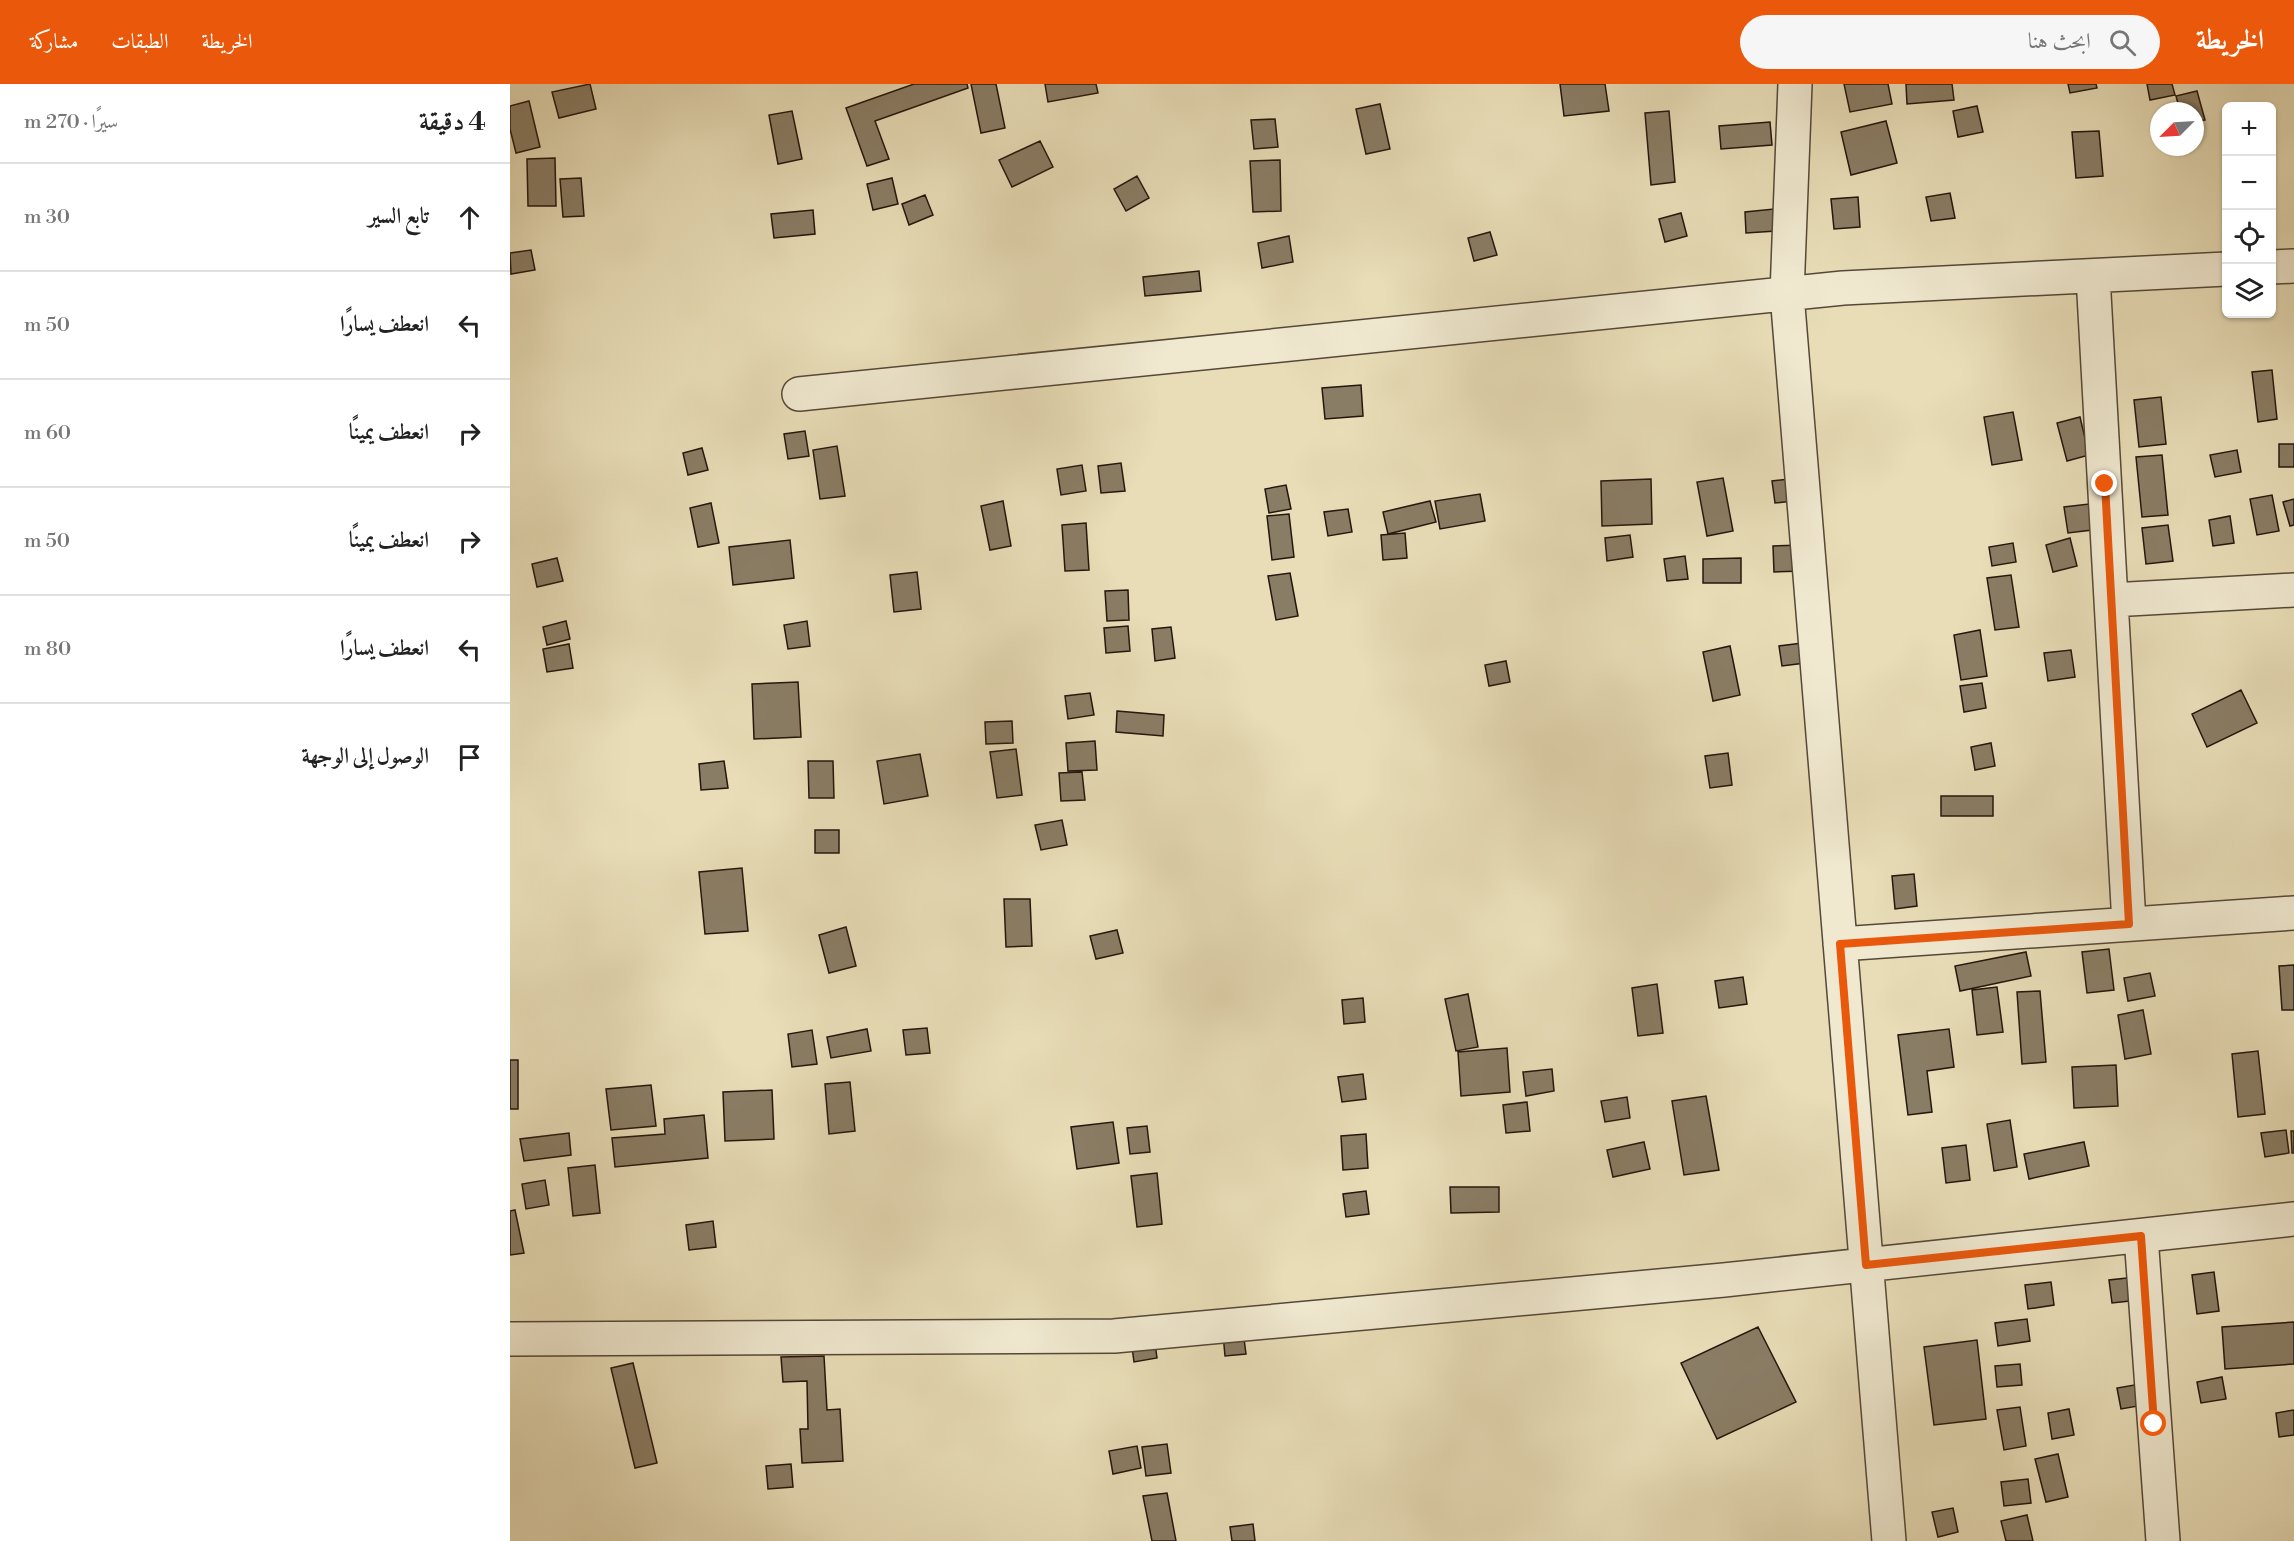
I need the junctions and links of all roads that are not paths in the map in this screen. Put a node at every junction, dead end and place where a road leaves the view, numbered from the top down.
1 (1795, 84) edge
2 (2294, 266) edge
3 (2276, 267) edge
4 (2222, 269) edge
5 (2093, 276) junction
6 (1787, 294) junction
7 (799, 394) dead end
8 (2294, 590) edge
9 (2111, 600) junction
10 (2294, 913) edge
11 (2129, 924) junction
12 (1840, 944) junction
13 (2294, 1220) edge
14 (2141, 1236) junction
15 (1866, 1265) junction
16 (510, 1339) edge
17 (1889, 1541) edge
18 (2163, 1541) edge

1 - 6 street
2 - 3 street
4 - 5 street
5 - 6 street
5 - 9 street
6 - 7 street
6 - 12 street
8 - 9 street
9 - 11 street
10 - 11 street
11 - 12 street
12 - 15 street
13 - 14 street
14 - 15 street
14 - 18 street
15 - 16 street
15 - 17 street

